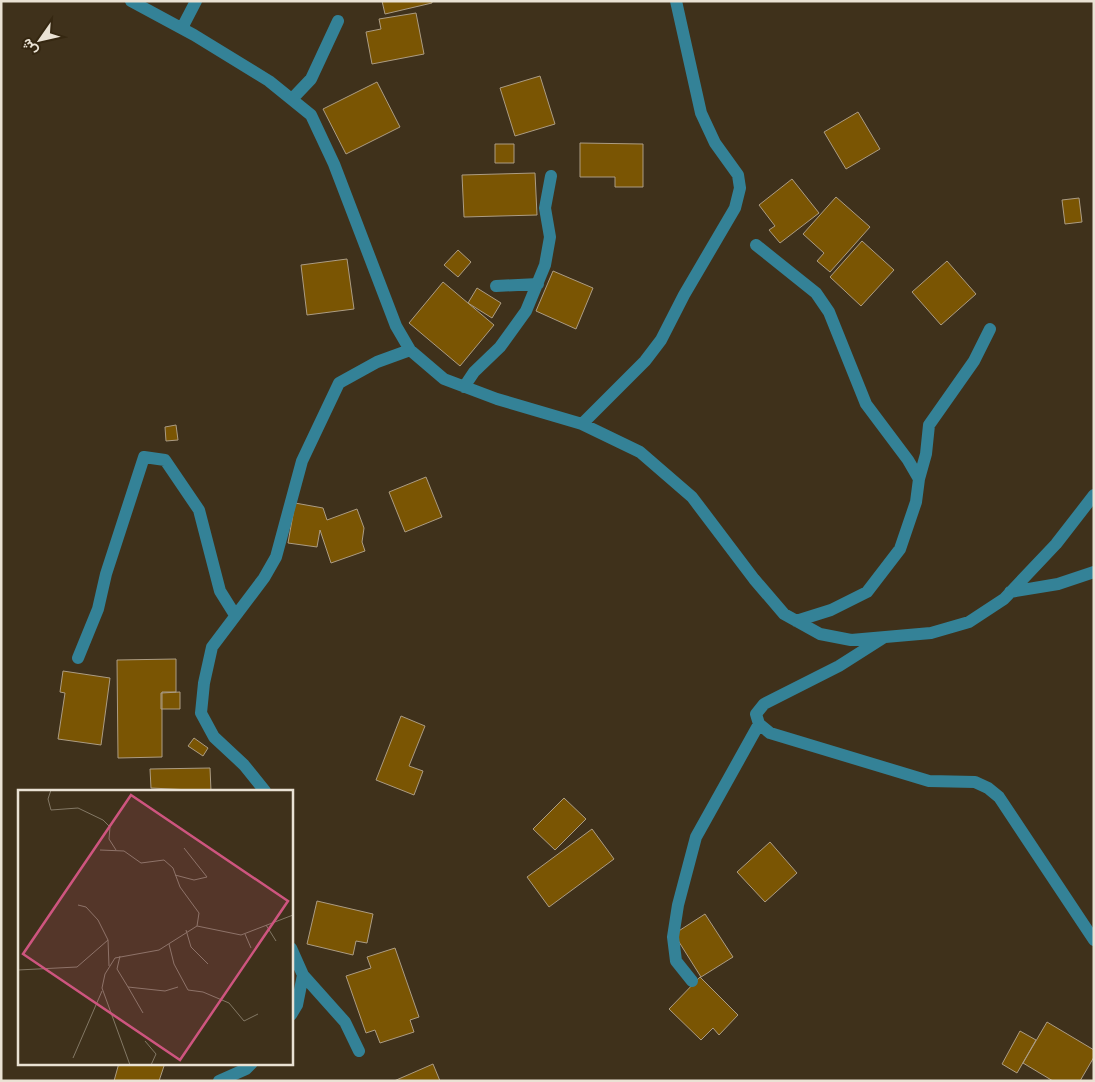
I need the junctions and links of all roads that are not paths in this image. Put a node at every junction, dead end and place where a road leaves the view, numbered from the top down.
1 (131, 1) edge
2 (196, 1) edge
3 (676, 1) edge
4 (338, 21) dead end
5 (182, 28) junction
6 (292, 99) junction
7 (551, 176) dead end
8 (756, 245) dead end
9 (538, 284) junction
10 (496, 286) dead end
11 (990, 329) dead end
12 (410, 350) junction
13 (464, 387) junction
14 (582, 424) junction
15 (919, 479) junction
16 (1094, 495) edge
17 (1094, 572) edge
18 (1010, 592) junction
19 (235, 615) junction
20 (796, 621) junction
21 (886, 637) junction
22 (78, 658) dead end
23 (759, 724) junction
24 (264, 790) edge
25 (1094, 940) edge
26 (292, 950) edge
27 (303, 975) junction
28 (692, 981) dead end
29 (292, 1013) edge
30 (358, 1051) dead end
31 (251, 1064) edge
32 (219, 1081) edge

1 - 5 street
2 - 5 street
3 - 14 street
4 - 6 street
5 - 6 street
6 - 12 street
7 - 9 street
8 - 15 street
9 - 10 street
9 - 13 street
11 - 15 street
12 - 13 street
12 - 19 street
13 - 14 street
14 - 20 street
15 - 20 street
16 - 18 street
17 - 18 street
18 - 21 street
19 - 22 street
19 - 24 street
20 - 21 street
21 - 23 street
23 - 25 street
23 - 28 street
26 - 27 street
27 - 29 street
27 - 30 street
31 - 32 street

